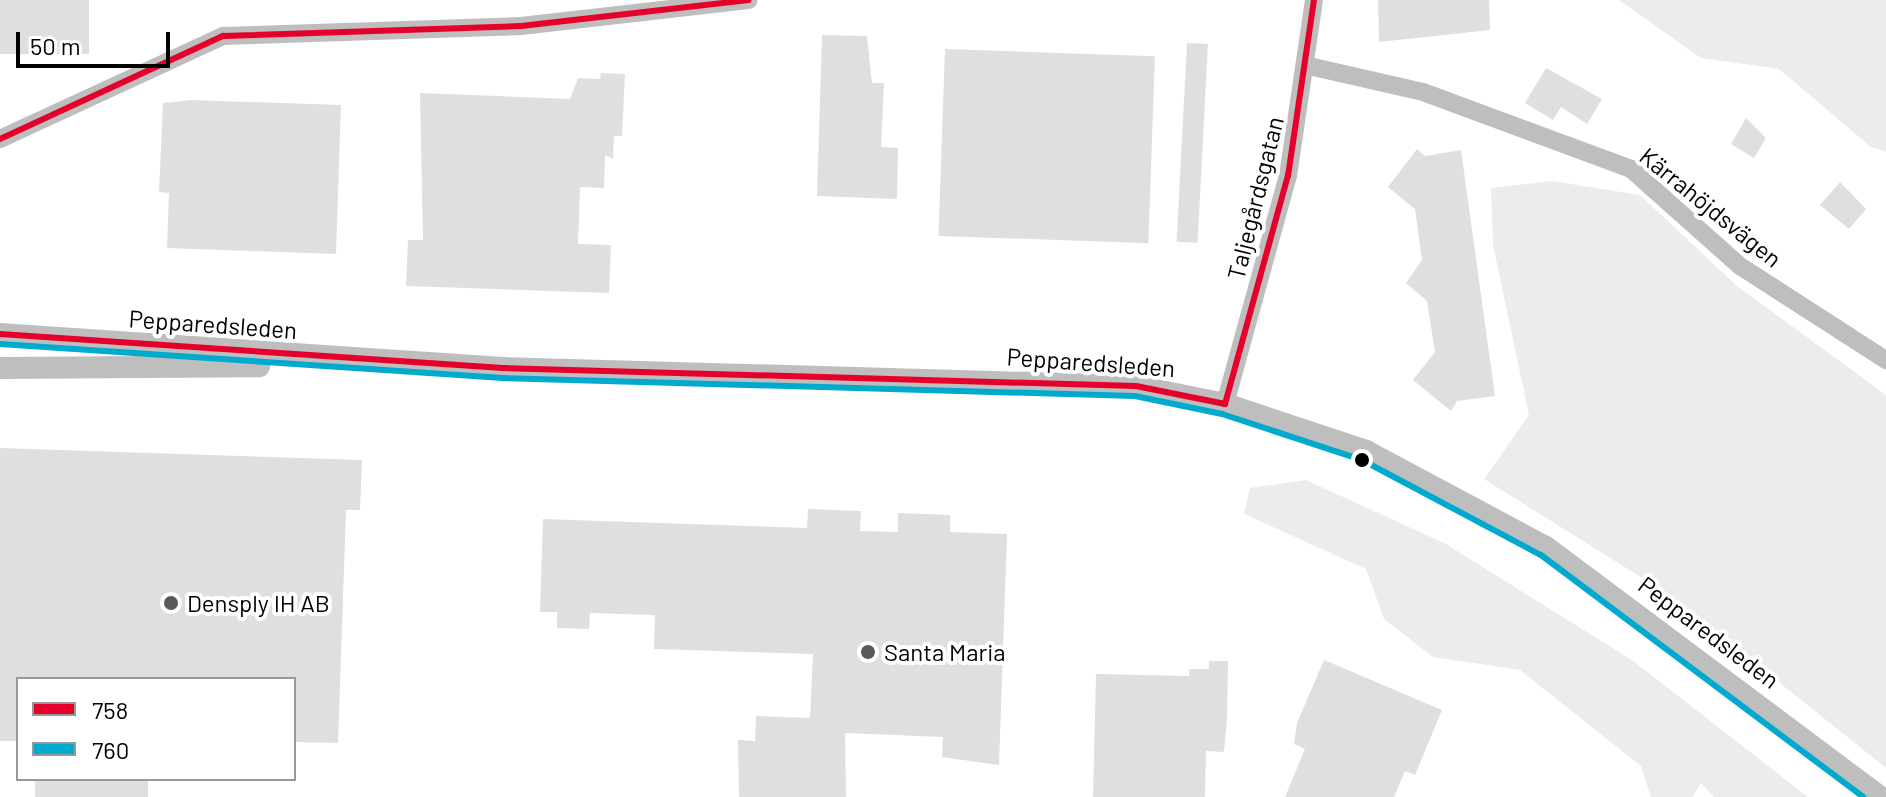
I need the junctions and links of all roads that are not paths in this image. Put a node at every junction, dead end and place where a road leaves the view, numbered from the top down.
1 (749, 0) edge
2 (1314, 0) edge
3 (1309, 66) junction
4 (0, 139) edge
5 (0, 334) edge
6 (1886, 360) edge
7 (423, 364) junction
8 (0, 368) edge
9 (1225, 404) junction
10 (1880, 797) edge

1 - 4 street
2 - 3 street, Taljegårdsgatan
3 - 6 street, Kärrahöjdsvägen
3 - 9 street, Taljegårdsgatan
5 - 7 street, Pepparedsleden
7 - 8 street, Pepparedsleden
7 - 9 street, Pepparedsleden
9 - 10 street, Pepparedsleden

